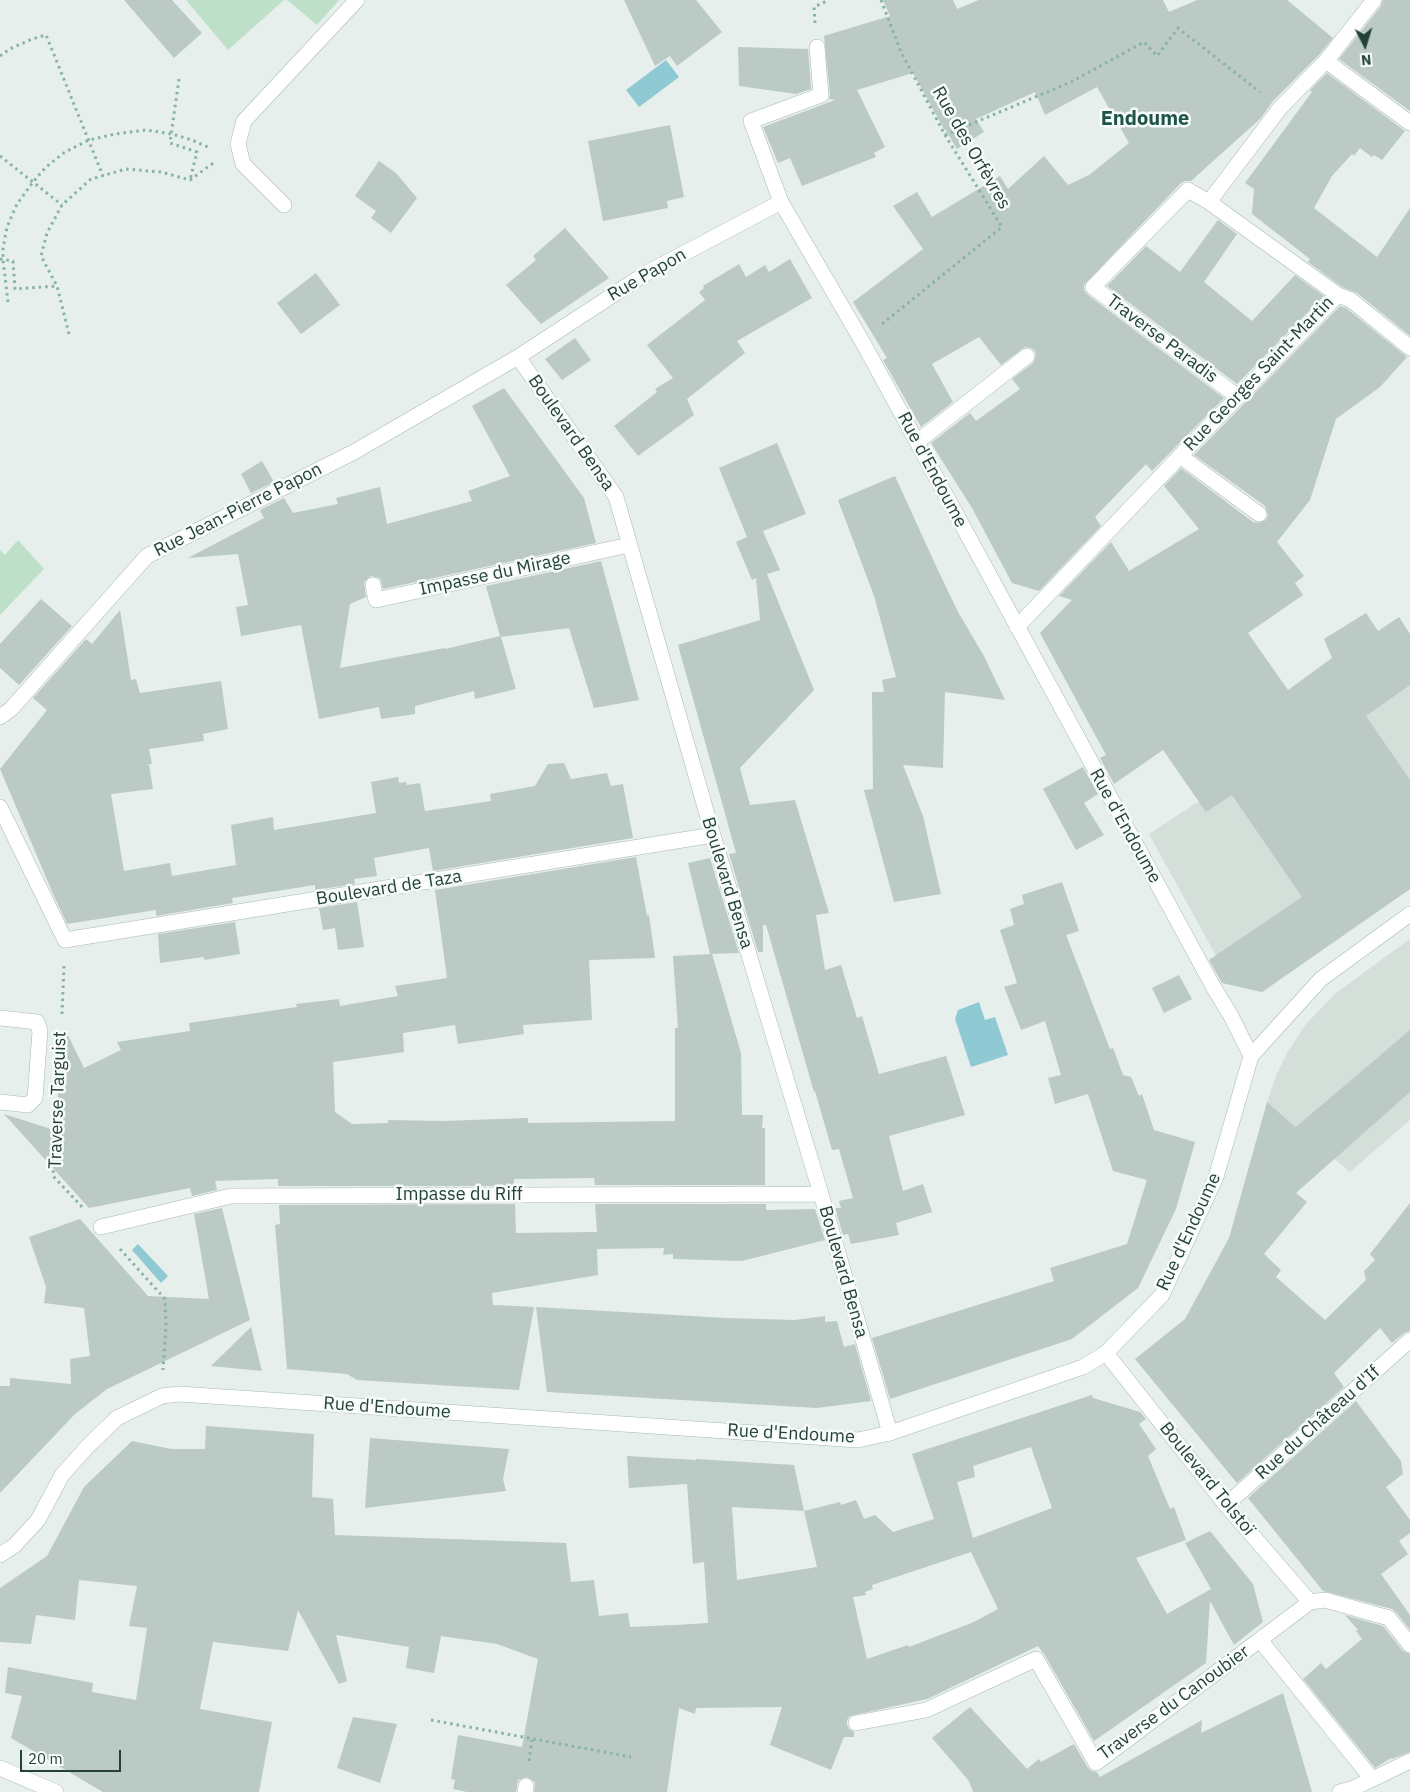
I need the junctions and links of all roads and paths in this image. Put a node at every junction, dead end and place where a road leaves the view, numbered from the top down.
1 (357, 0) edge
2 (829, 0) edge
3 (881, 0) edge
4 (1374, 0) edge
5 (814, 7) dead end
6 (817, 47) dead end
7 (0, 56) edge
8 (1326, 61) junction
9 (179, 79) dead end
10 (1280, 108) junction
11 (1410, 122) edge
12 (172, 134) junction
13 (945, 136) junction
14 (89, 140) junction
15 (238, 144) junction
16 (210, 148) dead end
17 (0, 156) edge
18 (103, 176) junction
19 (190, 180) junction
20 (33, 182) junction
21 (781, 202) junction
22 (1209, 202) junction
23 (62, 205) junction
24 (284, 205) dead end
25 (1, 260) edge
26 (57, 286) junction
27 (1338, 295) junction
28 (8, 302) dead end
29 (69, 334) dead end
30 (862, 341) junction
31 (1410, 348) edge
32 (1027, 356) dead end
33 (518, 357) junction
34 (1238, 397) junction
35 (917, 442) junction
36 (1180, 456) junction
37 (1259, 514) dead end
38 (630, 545) junction
39 (373, 585) dead end
40 (1017, 628) junction
41 (0, 717) edge
42 (0, 807) edge
43 (713, 835) junction
44 (1410, 914) edge
45 (65, 940) junction
46 (0, 1018) edge
47 (61, 1020) dead end
48 (1251, 1056) junction
49 (0, 1102) edge
50 (57, 1108) dead end
51 (821, 1194) junction
52 (101, 1227) junction
53 (1410, 1340) edge
54 (1106, 1353) junction
55 (162, 1396) junction
56 (890, 1433) junction
57 (1226, 1505) junction
58 (0, 1555) edge
59 (1310, 1602) junction
60 (1260, 1640) junction
61 (1410, 1645) edge
62 (431, 1720) dead end
63 (856, 1723) dead end
64 (630, 1757) dead end
65 (1410, 1761) edge
66 (0, 1768) edge
67 (1372, 1779) junction
68 (56, 1792) edge
69 (1340, 1792) edge

1 - 15 street
2 - 5 path
3 - 13 path, Rue des Orfèvres
4 - 8 street
6 - 21 street, Rue d'Endoume
7 - 14 path
8 - 10 street
8 - 11 street
9 - 12 path
10 - 13 path
10 - 22 street
12 - 14 path
12 - 16 path
12 - 19 path
13 - 30 path, Rue des Orfèvres
14 - 18 path
14 - 20 path
15 - 19 path
15 - 24 street
17 - 20 path
18 - 19 path
18 - 23 path
20 - 23 path
20 - 25 path
21 - 30 street, Rue d'Endoume
21 - 33 street, Rue Papon
22 - 27 street, Rue Georges Saint-Martin
22 - 34 street, Traverse Paradis
23 - 26 path
25 - 26 path
25 - 28 path
26 - 29 path
27 - 31 street
27 - 34 street, Rue Georges Saint-Martin
30 - 35 street, Rue d'Endoume
32 - 35 street
33 - 38 street, Boulevard Bensa
33 - 41 street, Rue Jean-Pierre Papon
34 - 36 street, Rue Georges Saint-Martin
35 - 40 street, Rue d'Endoume
36 - 37 street
36 - 40 street, Rue Georges Saint-Martin
38 - 39 street, Impasse du Mirage
38 - 43 street, Boulevard Bensa
40 - 48 street, Rue d'Endoume
42 - 45 street
43 - 45 street, Boulevard de Taza
43 - 51 street, Boulevard Bensa
44 - 48 street
45 - 47 path, Traverse Targuist
46 - 49 street
48 - 54 street, Rue d'Endoume
50 - 52 path, Traverse Targuist
51 - 52 street, Impasse du Riff
51 - 56 street, Boulevard Bensa
52 - 55 path, Traverse Targuist
53 - 57 street, Rue du Château d'If
54 - 56 street, Rue d'Endoume
54 - 57 street, Boulevard Tolstoï
55 - 56 street, Rue d'Endoume
55 - 58 street, Rue d'Endoume
57 - 59 street, Boulevard Tolstoï
59 - 60 street, Traverse du Canoubier
59 - 61 street
60 - 63 street, Traverse du Canoubier
60 - 67 street
62 - 64 path
65 - 67 street
66 - 68 street
67 - 69 street

